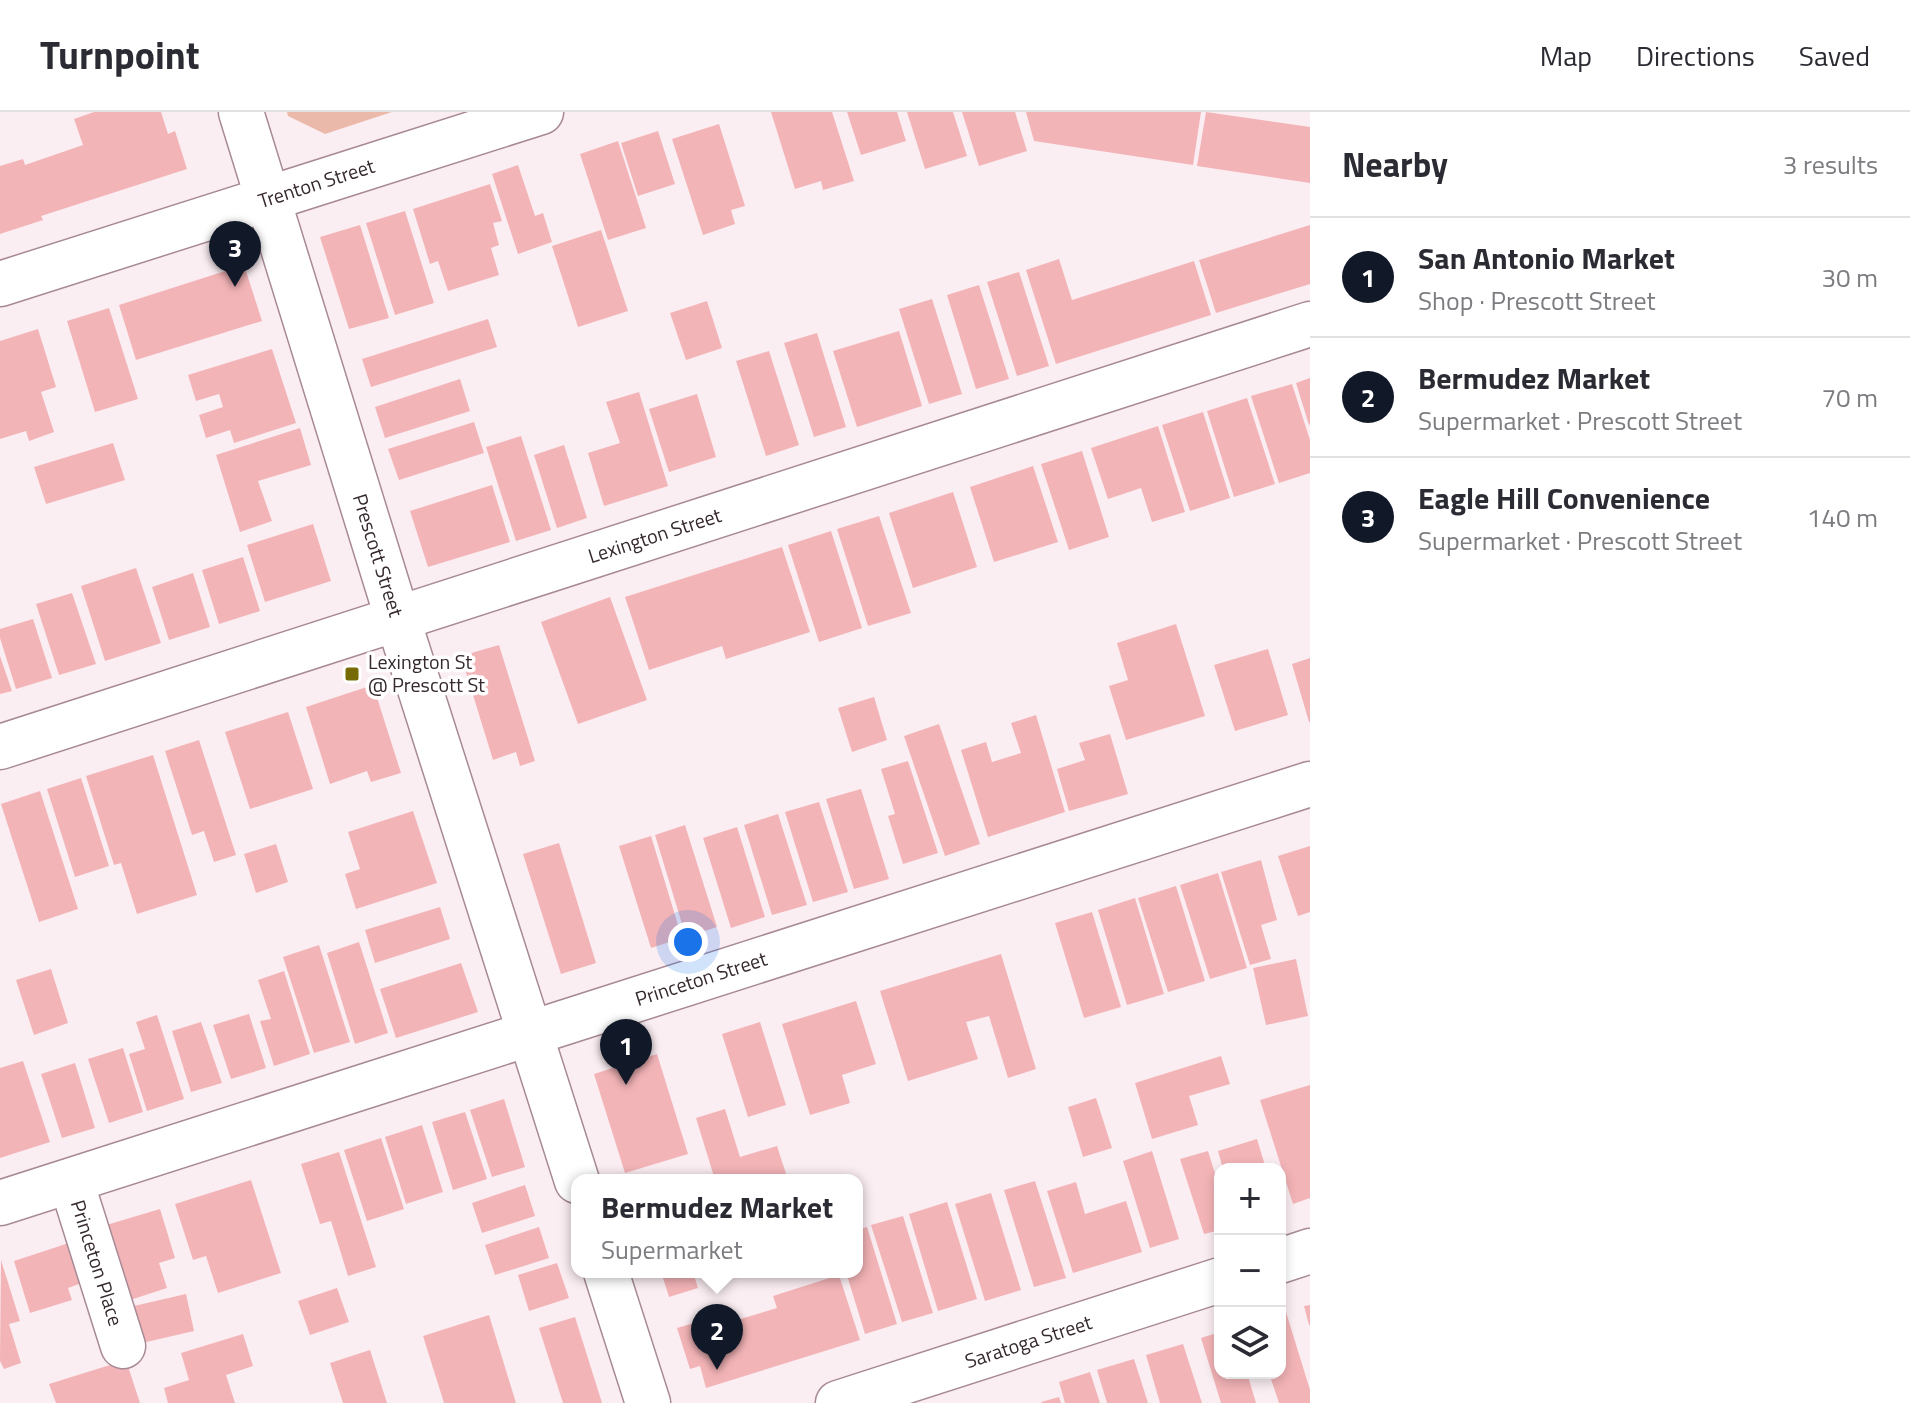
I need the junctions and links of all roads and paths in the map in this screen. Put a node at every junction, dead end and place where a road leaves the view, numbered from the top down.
1 (241, 112) edge
2 (541, 112) edge
3 (267, 199) junction
4 (0, 284) edge
5 (1310, 324) edge
6 (398, 620) junction
7 (0, 747) edge
8 (1310, 784) edge
9 (530, 1034) junction
10 (575, 1174) edge
11 (71, 1181) junction
12 (0, 1203) edge
13 (1310, 1251) edge
14 (1286, 1259) edge
15 (608, 1278) edge
16 (1214, 1282) edge
17 (123, 1346) dead end
18 (648, 1403) edge
19 (838, 1403) edge

1 - 3 street, Prescott Street
2 - 3 street, Trenton Street
3 - 4 street, Trenton Street
3 - 6 street, Prescott Street
5 - 6 street, Lexington Street
6 - 7 street, Lexington Street
6 - 9 street, Prescott Street
8 - 9 street, Princeton Street
9 - 10 street, Prescott Street
9 - 11 street, Princeton Street
11 - 12 street, Princeton Street
11 - 17 street, Princeton Place
13 - 14 street
15 - 18 street
16 - 19 street, Saratoga Street

